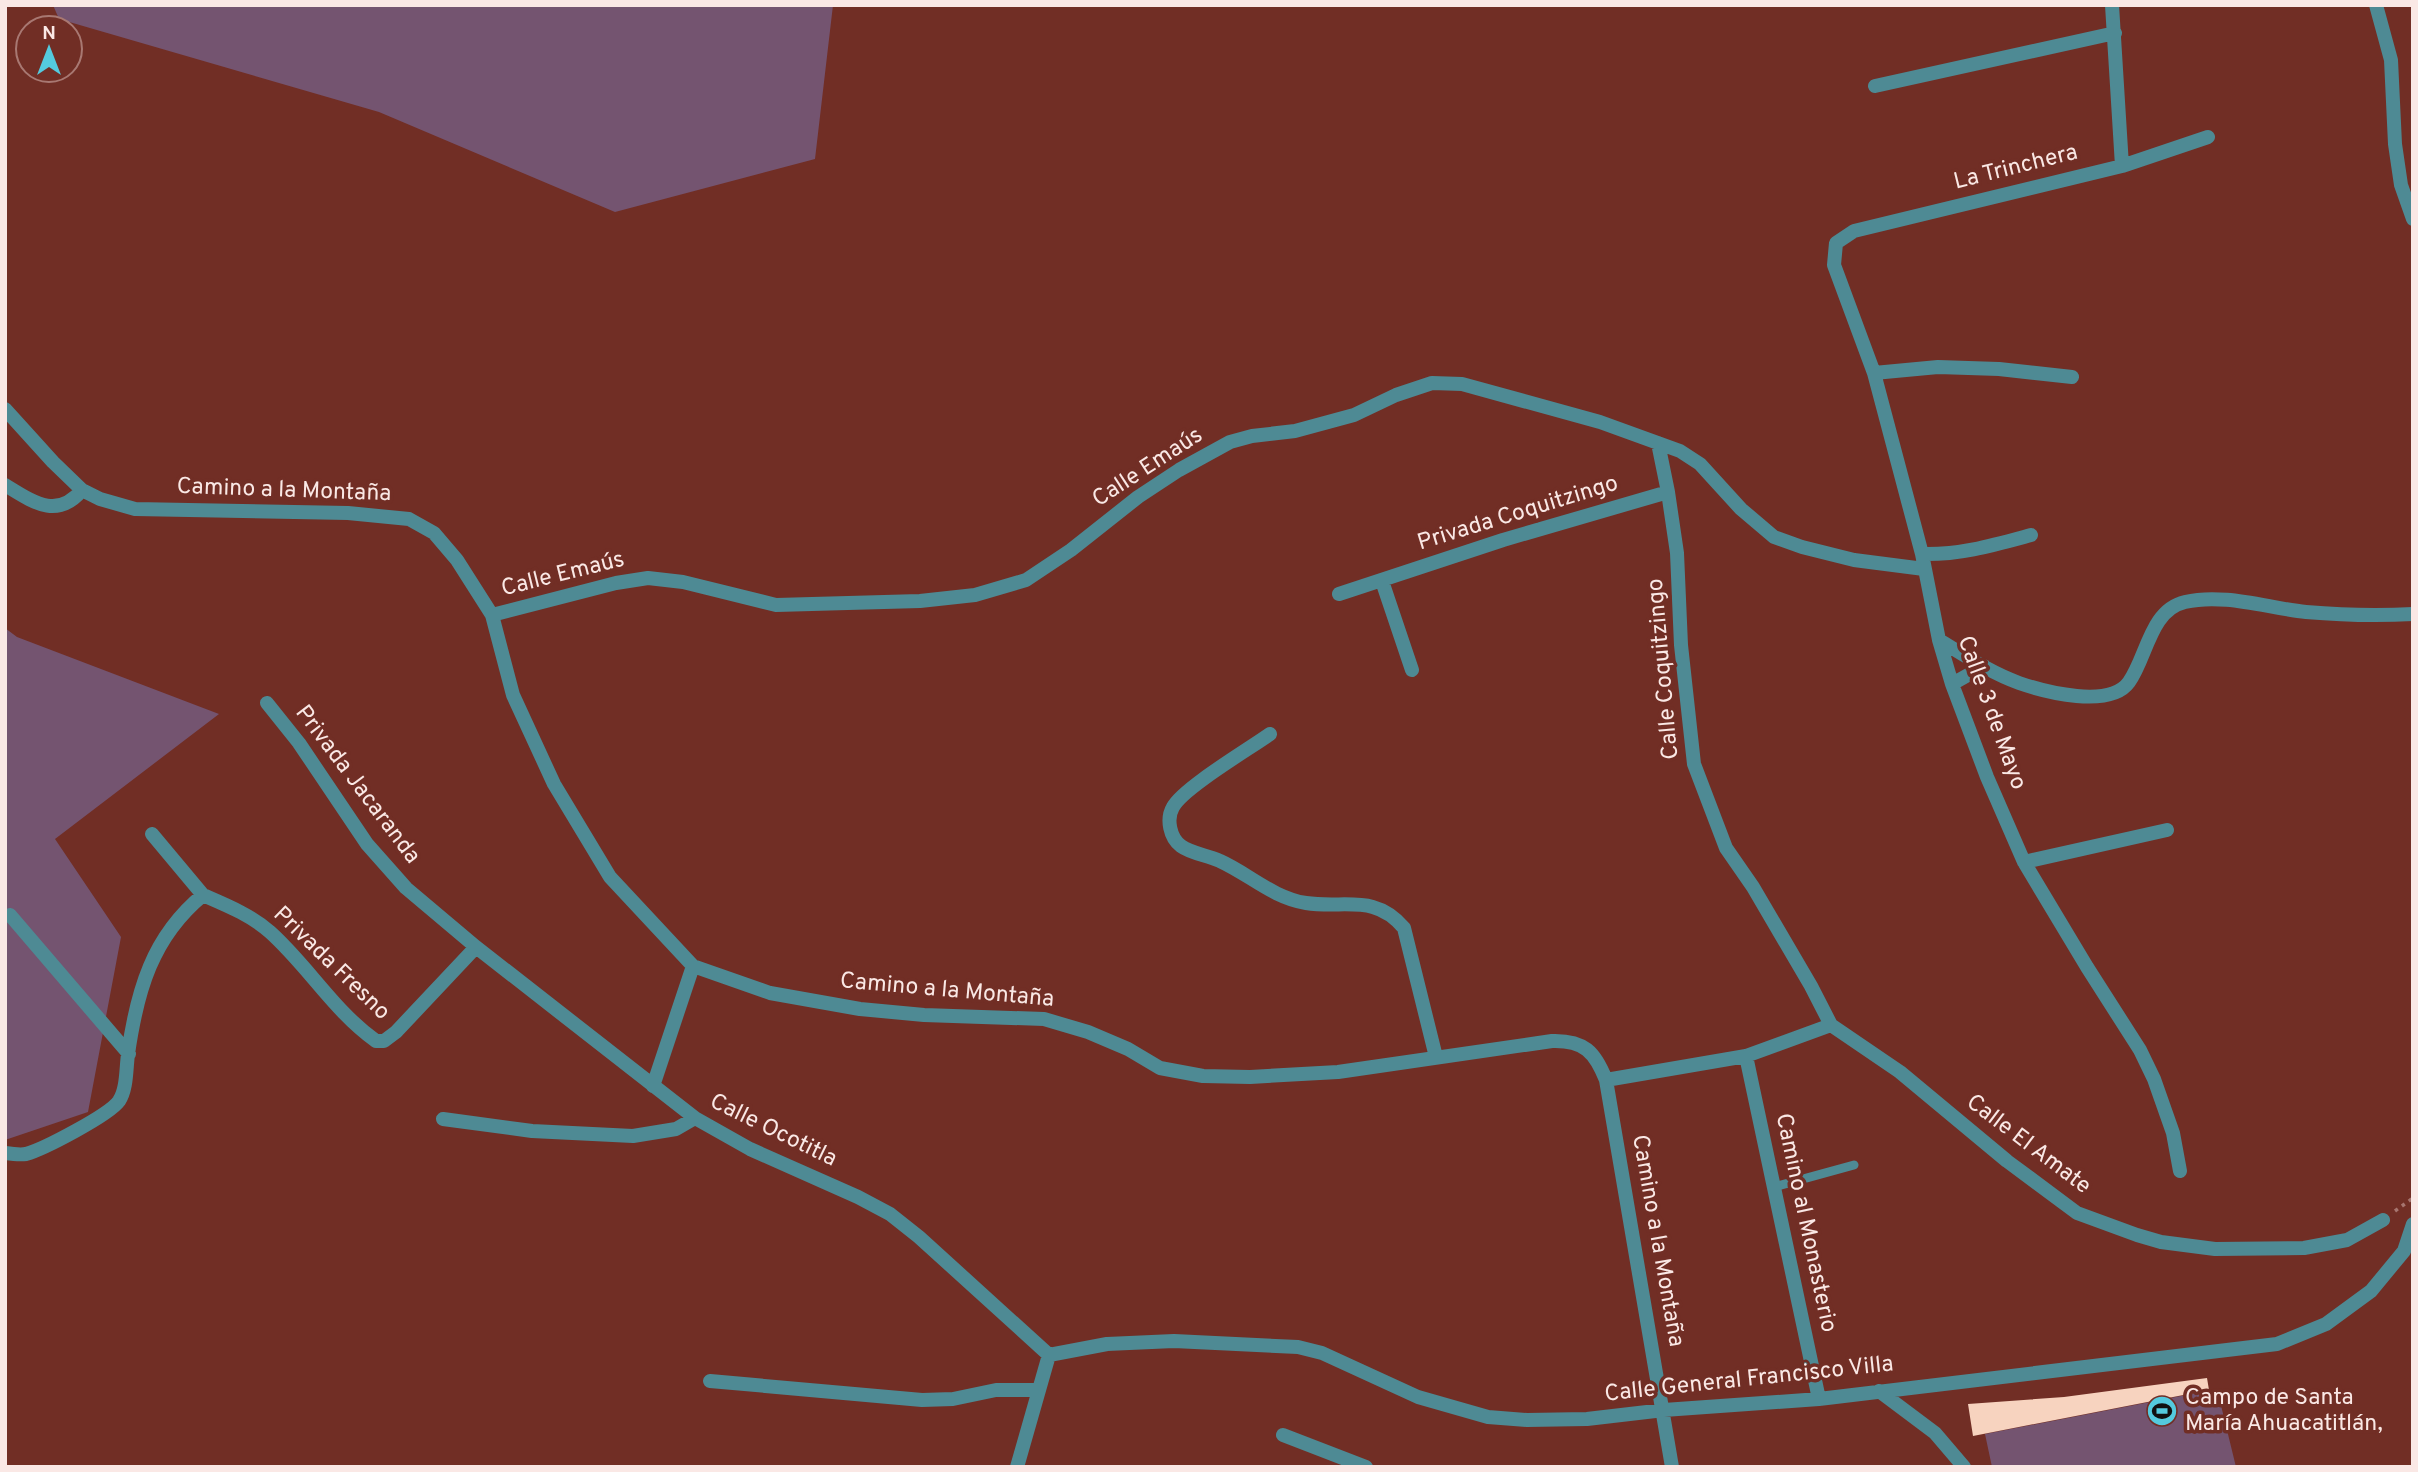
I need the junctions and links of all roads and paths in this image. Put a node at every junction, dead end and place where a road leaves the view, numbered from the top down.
1 (2112, 5) edge
2 (2376, 5) edge
3 (2115, 33) junction
4 (1875, 86) dead end
5 (2208, 137) dead end
6 (2122, 166) junction
7 (2413, 219) edge
8 (1836, 243) joint
9 (1874, 373) junction
10 (2072, 377) dead end
11 (5, 409) edge
12 (1658, 443) junction
13 (5, 485) edge
14 (82, 490) junction
15 (1668, 492) junction
16 (2031, 535) dead end
17 (1923, 562) junction
18 (1382, 582) junction
19 (1339, 594) dead end
20 (2413, 614) edge
21 (492, 615) junction
22 (1939, 640) junction
23 (1984, 666) junction
24 (1412, 670) dead end
25 (1952, 684) junction
26 (267, 703) dead end
27 (1270, 734) dead end
28 (2167, 830) dead end
29 (152, 834) dead end
30 (2024, 862) junction
31 (203, 895) junction
32 (10, 915) dead end
33 (476, 947) junction
34 (693, 966) junction
35 (1831, 1025) junction
36 (128, 1054) junction
37 (1746, 1056) junction
38 (1436, 1057) junction
39 (1606, 1080) junction
40 (653, 1086) junction
41 (695, 1118) junction
42 (443, 1119) dead end
43 (5, 1153) edge
44 (1853, 1165) dead end
45 (2180, 1171) dead end
46 (1773, 1187) junction
47 (2383, 1220) dead end
48 (2413, 1224) edge
49 (1049, 1355) junction
50 (710, 1381) dead end
51 (1039, 1390) junction
52 (1879, 1391) junction
53 (1819, 1399) junction
54 (1664, 1410) junction
55 (1283, 1435) dead end
56 (1360, 1466) edge
57 (1017, 1467) edge
58 (1672, 1467) edge
59 (1964, 1467) edge

1 - 3 street
2 - 7 street
3 - 4 street
3 - 6 street
5 - 6 street, La Trinchera
6 - 8 street, La Trinchera
8 - 9 street, Calle 3 de Mayo
9 - 10 street
9 - 17 street, Calle 3 de Mayo
11 - 14 street, Camino a la Montaña
12 - 15 street, Calle Coquitzingo
12 - 17 street, Calle Emaús
12 - 21 street, Calle Emaús
13 - 14 street
14 - 21 street, Camino a la Montaña
15 - 18 street, Privada Coquitzingo
15 - 35 street, Calle Coquitzingo
16 - 17 street, Calle Emaús
17 - 22 street, Calle 3 de Mayo
18 - 19 street, Privada Coquitzingo
18 - 24 street
20 - 23 street
21 - 34 street, Camino a la Montaña
22 - 23 street
22 - 25 street, Calle 3 de Mayo
23 - 25 street
25 - 30 street, Calle 3 de Mayo
26 - 33 street, Privada Jacaranda
27 - 38 street
28 - 30 street
29 - 31 street, Privada Fresno
30 - 45 street, Calle 3 de Mayo
31 - 33 street, Privada Fresno
31 - 36 street
32 - 36 street
33 - 40 street, Calle Ocotitla
34 - 38 street, Camino a la Montaña
34 - 40 street
35 - 37 street
35 - 47 street, Calle El Amate
36 - 43 street
37 - 39 street
37 - 46 street, Camino al Monasterio
38 - 39 street, Camino a la Montaña
39 - 54 street, Camino a la Montaña
40 - 41 street, Calle Ocotitla
41 - 42 street
41 - 49 street, Calle Ocotitla
44 - 46 lane
46 - 53 street, Camino al Monasterio
48 - 52 street, Calle General Francisco Villa
49 - 51 street
49 - 54 street, Calle General Francisco Villa
50 - 51 street
51 - 57 street
52 - 53 street, Calle General Francisco Villa
52 - 59 street
53 - 54 street, Calle General Francisco Villa
54 - 58 street, Camino a la Montaña
55 - 56 street

